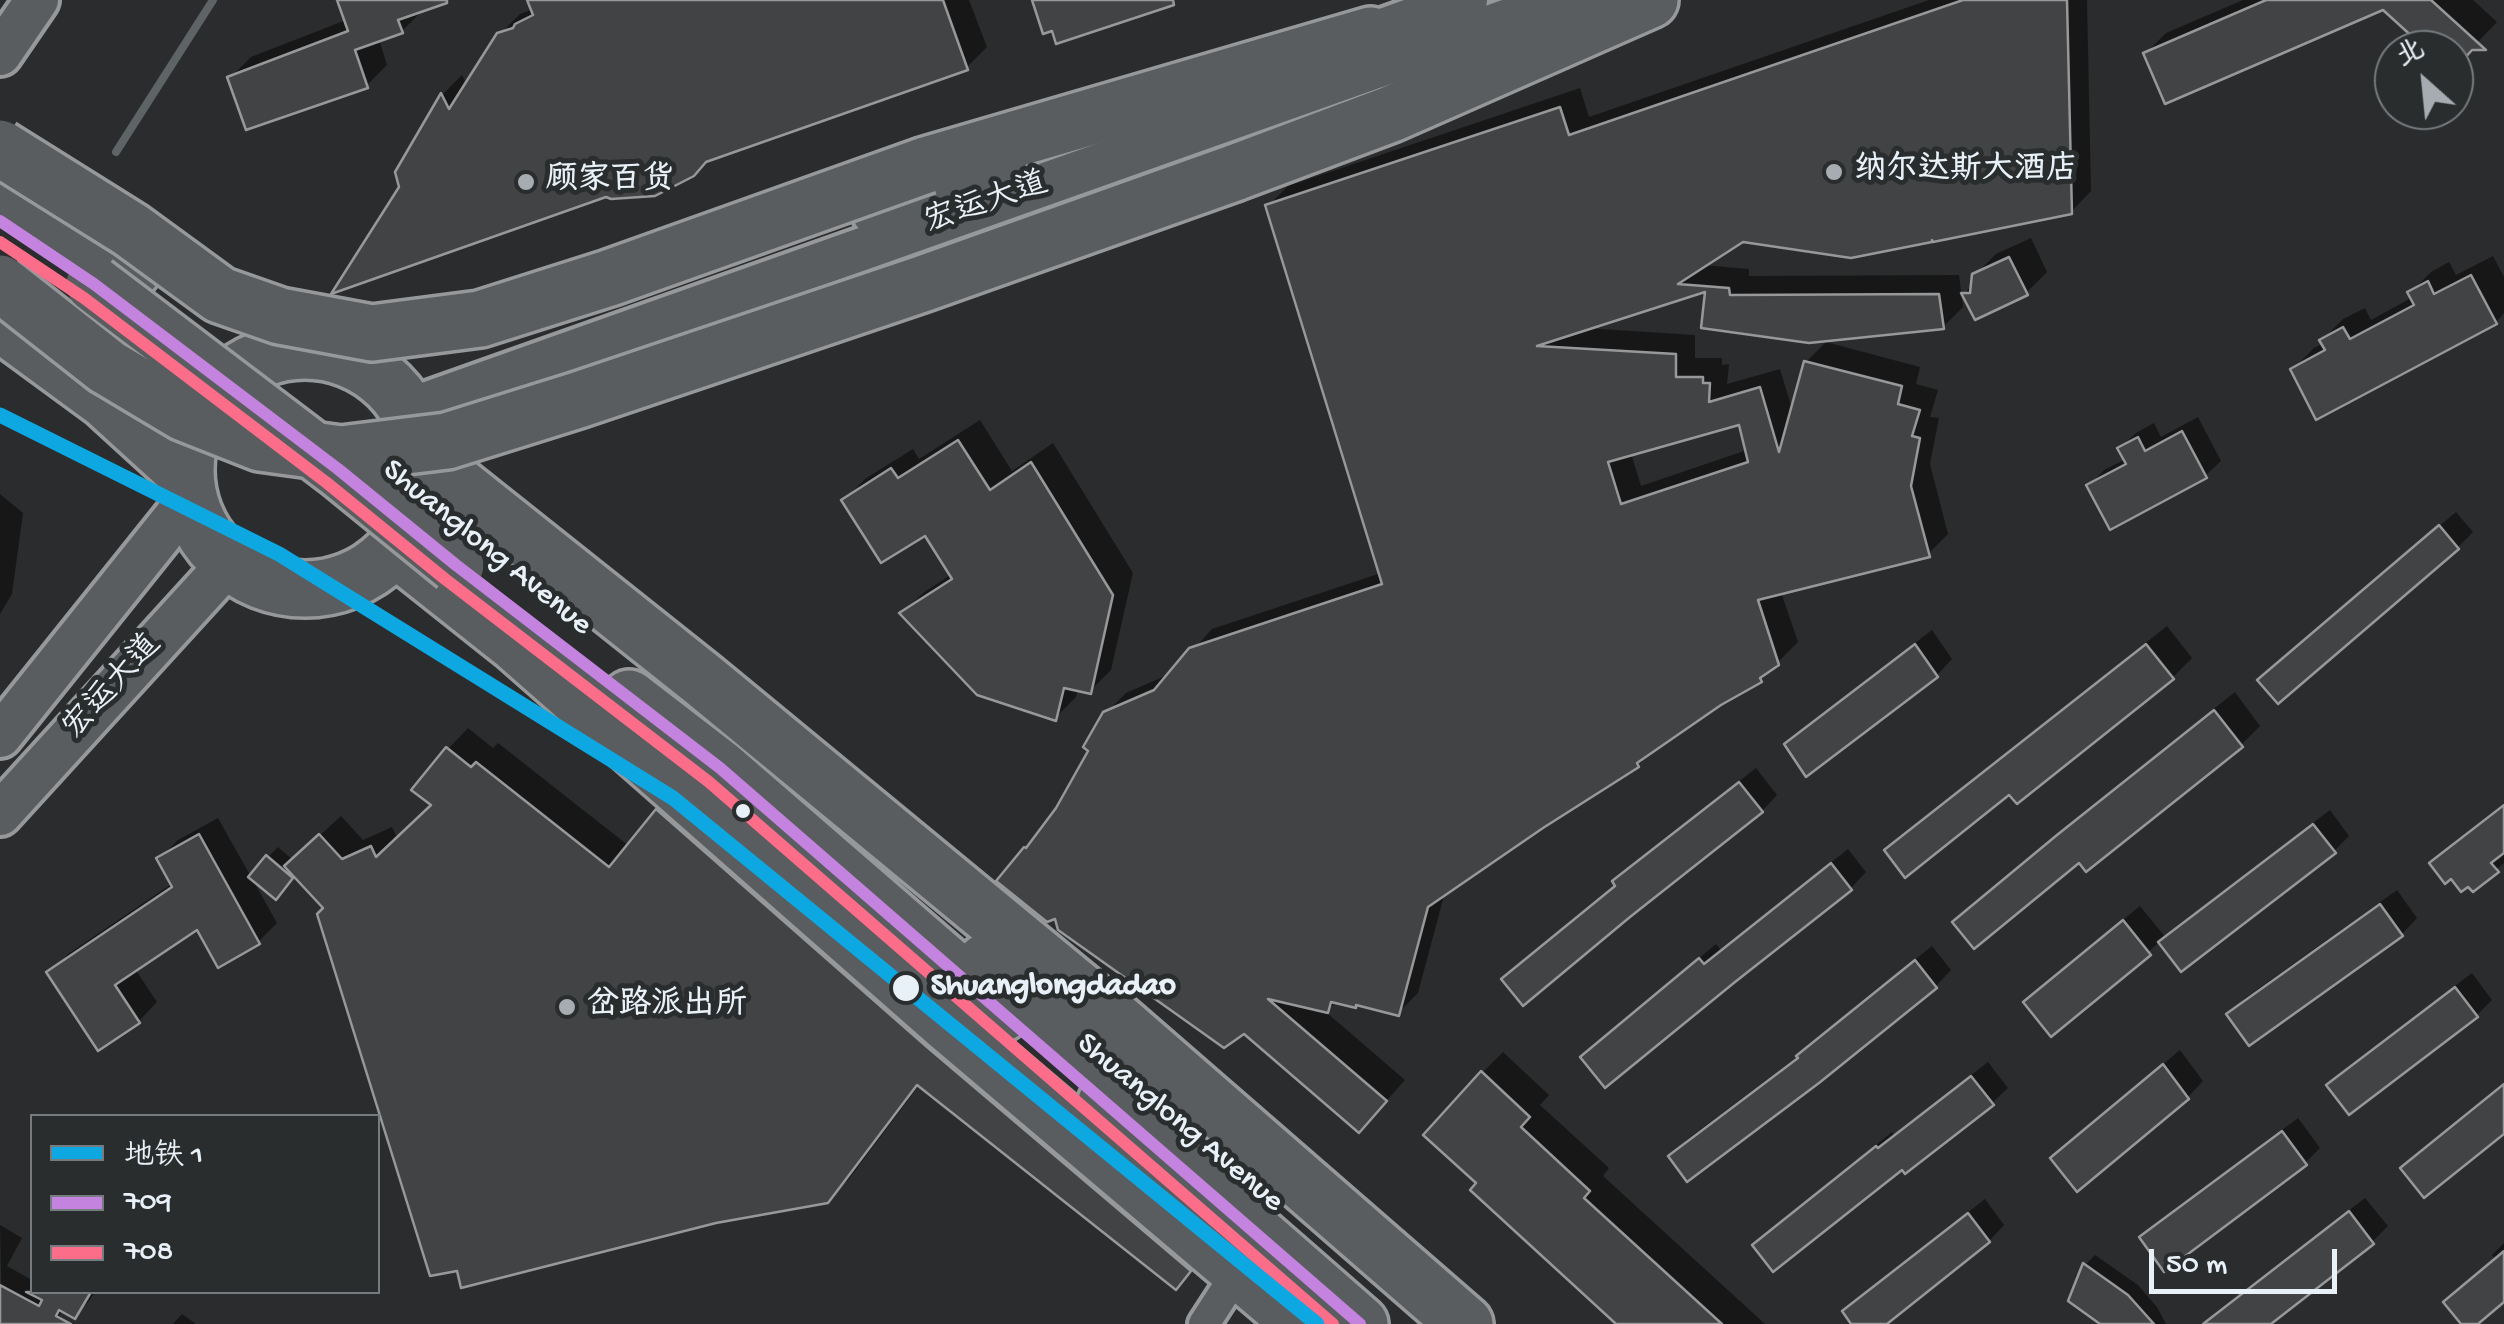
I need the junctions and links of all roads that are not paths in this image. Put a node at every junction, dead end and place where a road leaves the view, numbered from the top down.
1 (37, 0) edge
2 (1466, 0) edge
3 (1565, 0) edge
4 (1650, 0) edge
5 (1371, 35) junction
6 (0, 54) edge
7 (0, 138) edge
8 (0, 148) edge
9 (0, 182) edge
10 (0, 221) edge
11 (0, 283) edge
12 (0, 323) edge
13 (271, 356) junction
14 (408, 418) junction
15 (187, 486) junction
16 (395, 548) junction
17 (229, 563) junction
18 (0, 736) edge
19 (0, 814) edge
20 (1239, 1270) junction
21 (1414, 1301) edge
22 (1204, 1324) edge
23 (1302, 1324) edge
24 (1360, 1324) edge
25 (1466, 1324) edge

1 - 6 main road
2 - 5 main road, 宏运大道
3 - 14 main road, 宏运大道
4 - 11 highway, bridge
5 - 8 highway, bridge
5 - 14 main road, 宏运大道
7 - 13 highway
9 - 21 highway, Shuanglong Avenue
10 - 24 highway, Shuanglong Avenue, bridge
12 - 15 highway
13 - 14 highway
13 - 15 highway
14 - 16 highway
14 - 21 highway, Shuanglong Avenue
15 - 17 highway
15 - 18 main road, 宏运大道
16 - 17 highway
16 - 20 highway, Shuanglong Avenue
17 - 19 main road, 宏运大道
20 - 22 street
20 - 23 highway, Shuanglong Avenue
21 - 25 highway

